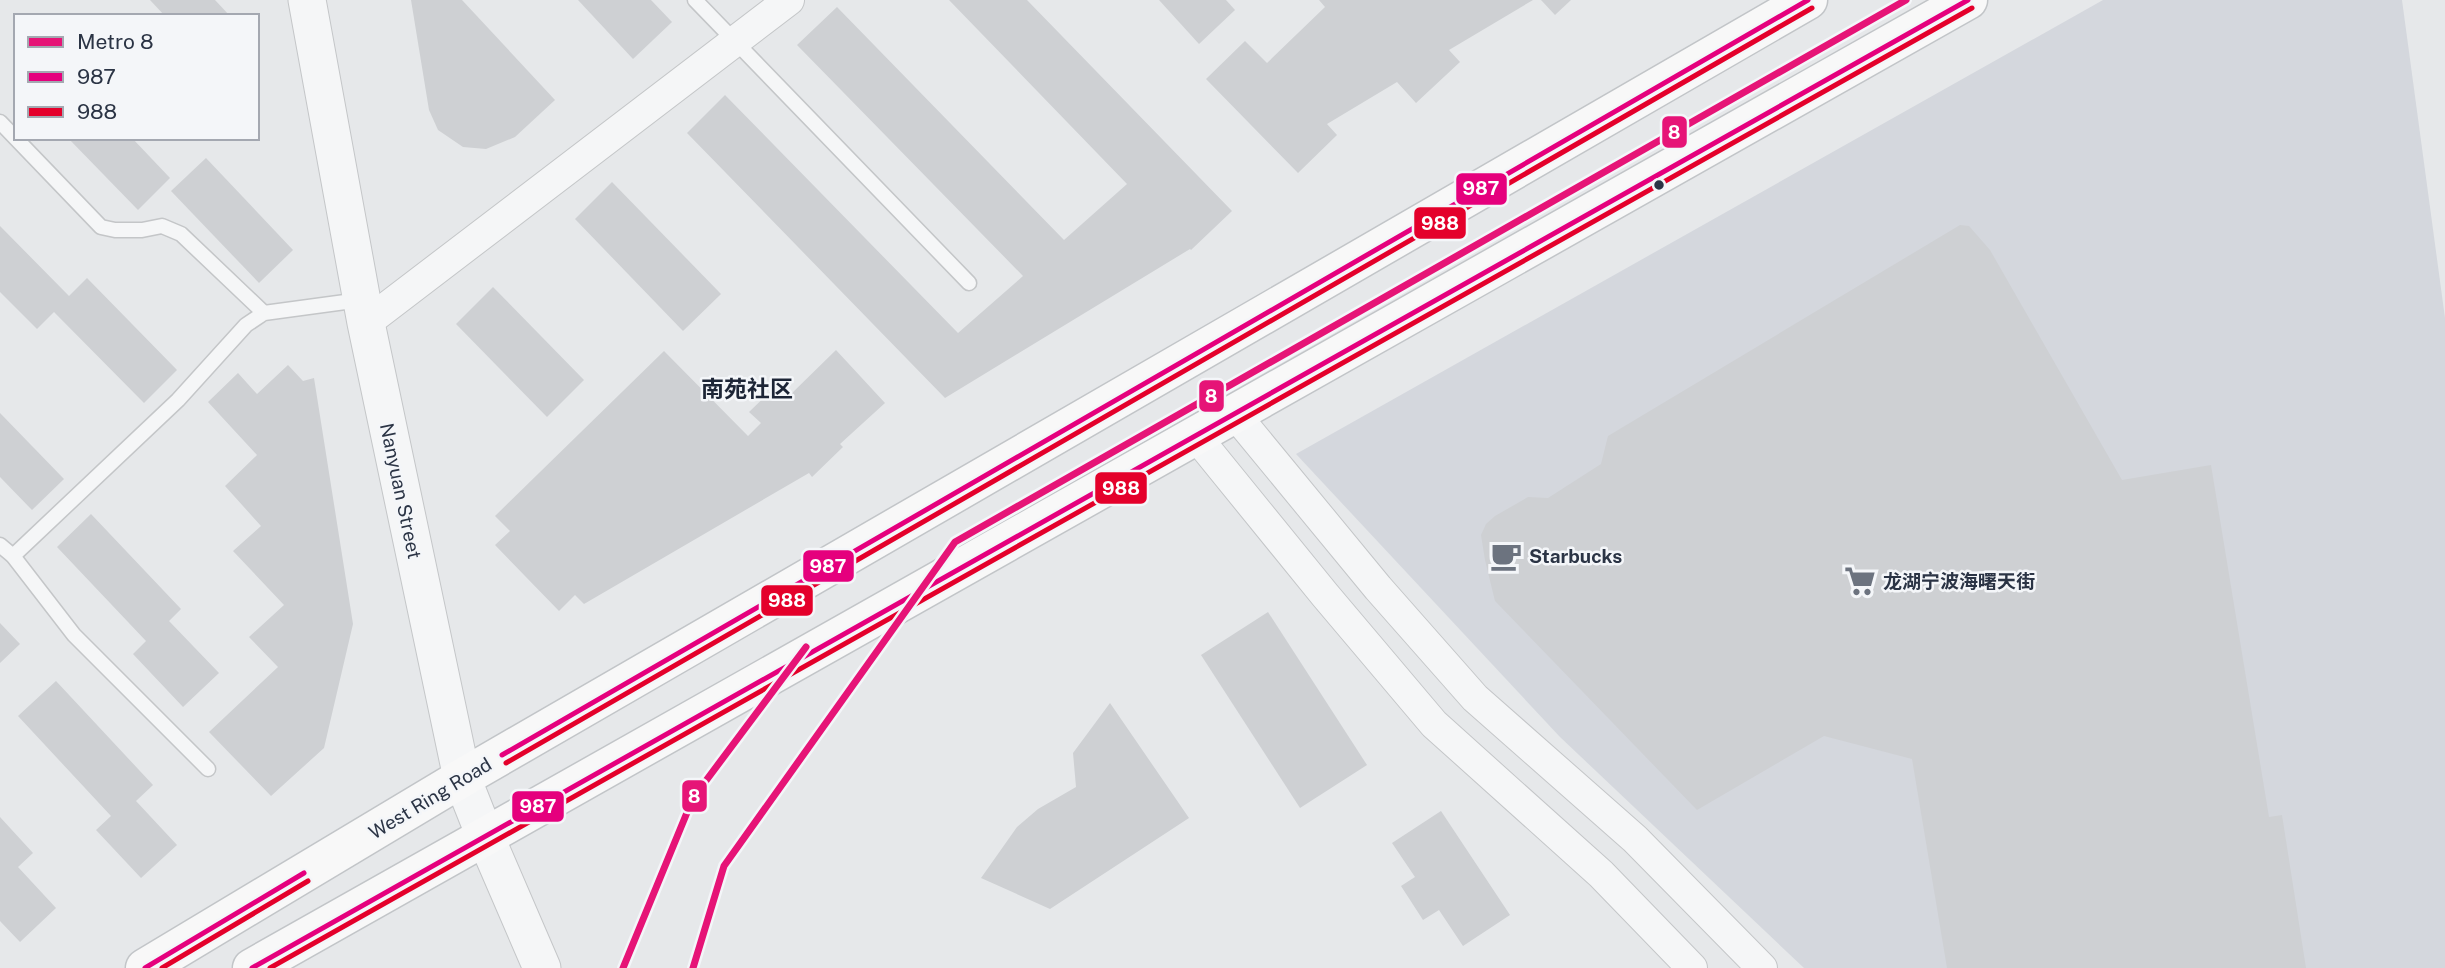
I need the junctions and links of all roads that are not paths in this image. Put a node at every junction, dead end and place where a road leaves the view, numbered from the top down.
1 (307, 0) edge
2 (695, 0) edge
3 (789, 0) edge
4 (1808, 0) edge
5 (1968, 0) edge
6 (734, 42) junction
7 (0, 122) edge
8 (14, 137) edge
9 (17, 140) edge
10 (969, 282) dead end
11 (364, 311) junction
12 (264, 313) junction
13 (1234, 414) junction
14 (1195, 435) junction
15 (0, 545) edge
16 (13, 556) junction
17 (208, 769) dead end
18 (463, 778) junction
19 (485, 836) junction
20 (145, 968) edge
21 (252, 968) edge
22 (542, 968) edge
23 (1692, 968) edge
24 (1762, 968) edge

1 - 11 street, Nanyuan Street
2 - 6 lane
3 - 6 street
4 - 18 main road, West Ring Road
5 - 13 main road
6 - 10 lane
6 - 11 street
7 - 8 lane
9 - 12 lane
11 - 12 lane
11 - 18 street, Nanyuan Street
12 - 16 lane
13 - 14 main road
13 - 24 street
14 - 19 main road
14 - 23 street
15 - 16 lane
16 - 17 lane
18 - 19 street, Nanyuan Street
18 - 20 main road, West Ring Road
19 - 21 main road
19 - 22 street, Nanyuan Street

